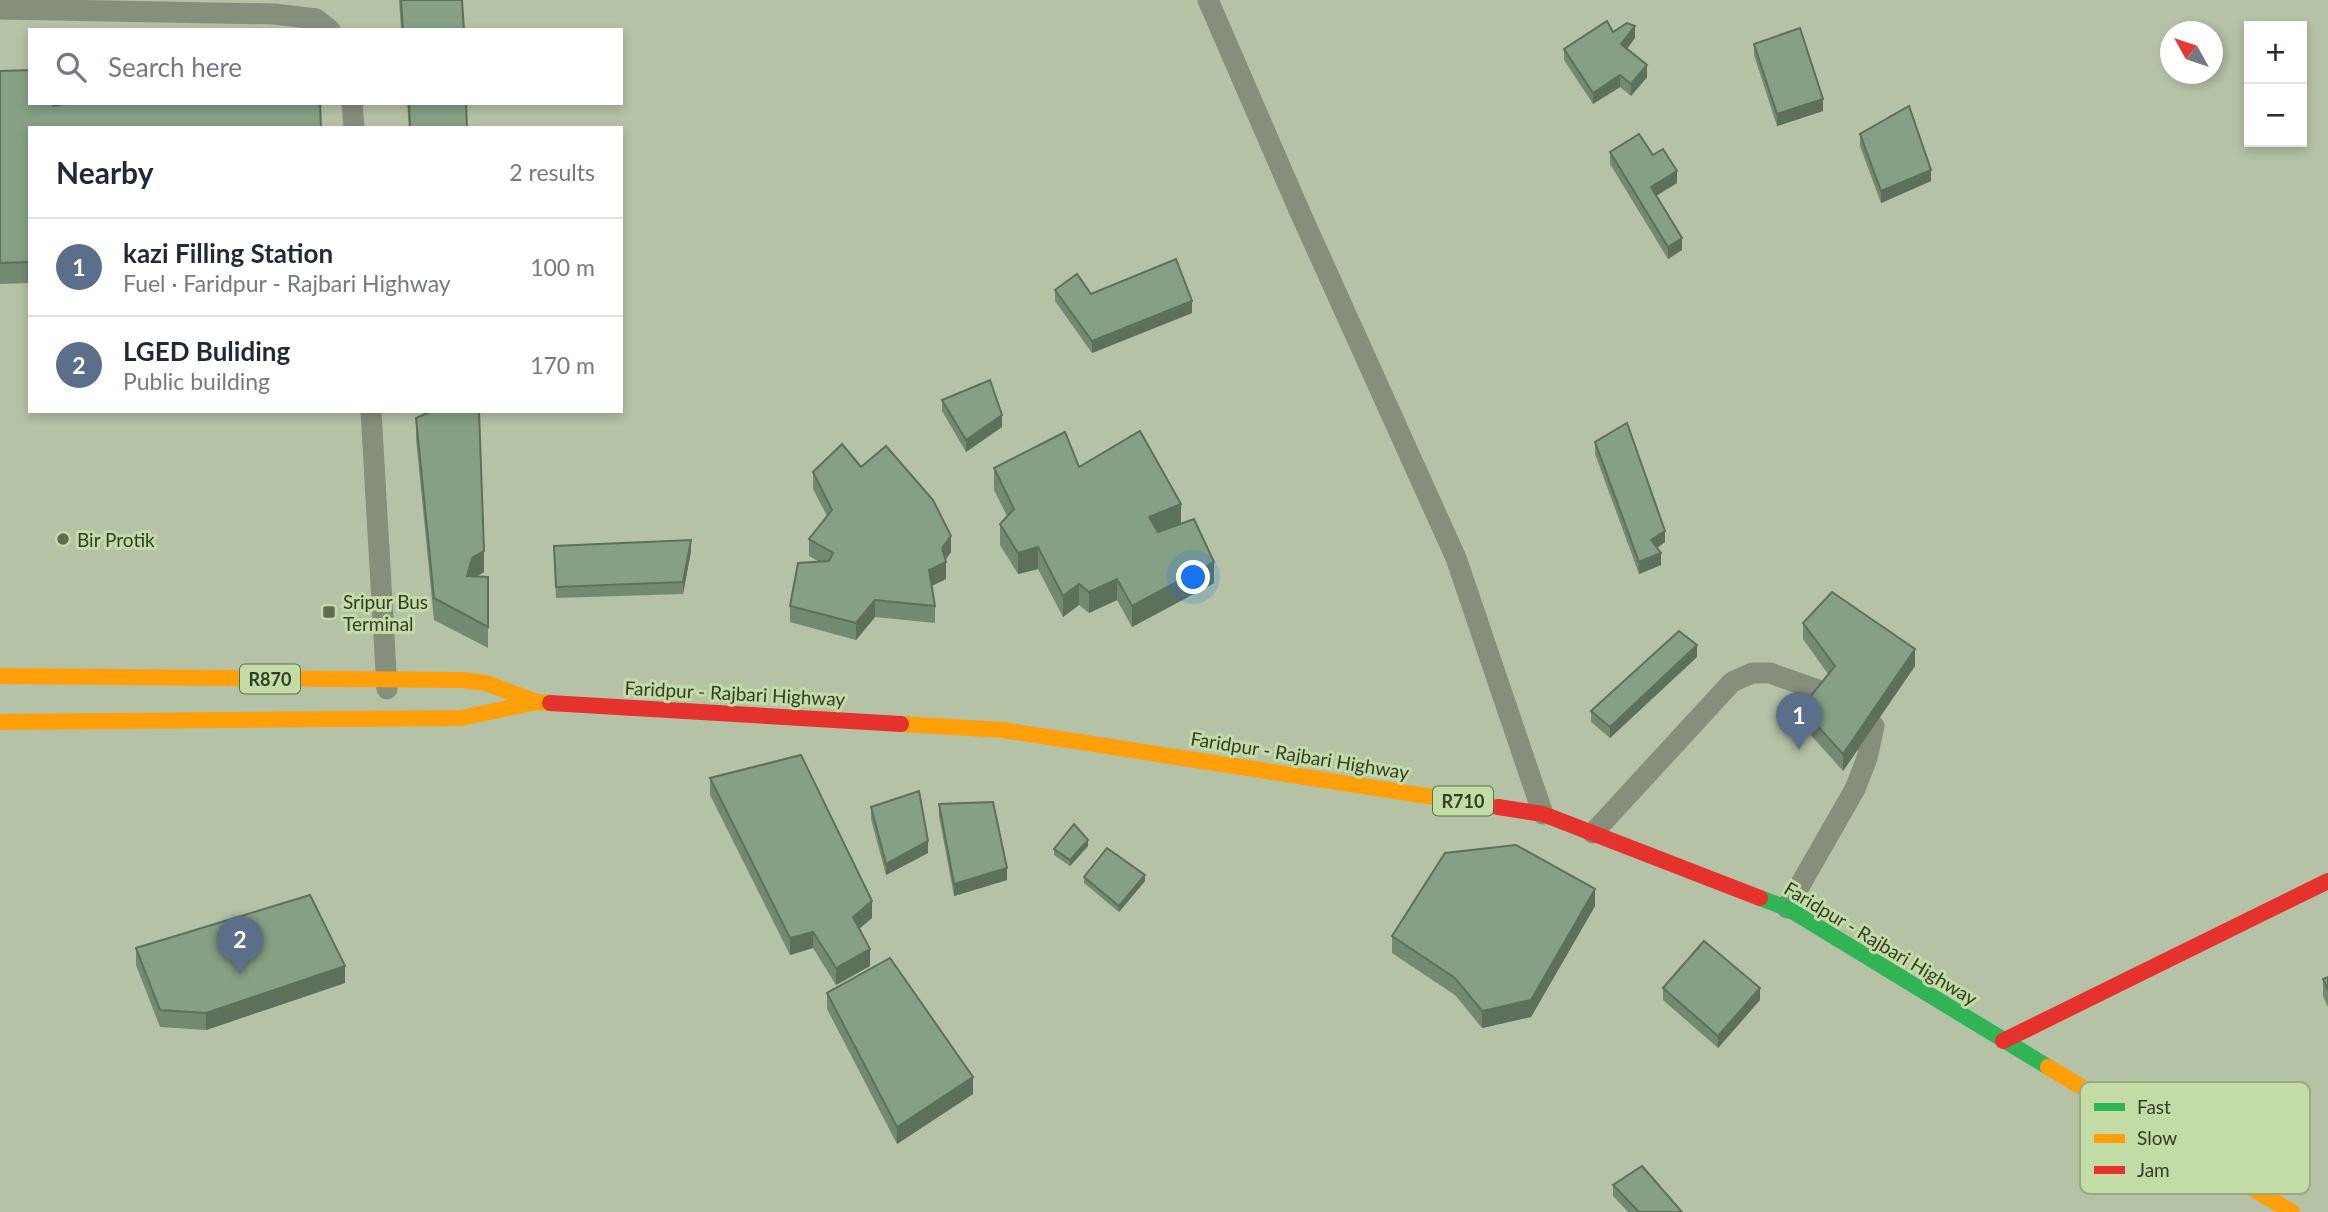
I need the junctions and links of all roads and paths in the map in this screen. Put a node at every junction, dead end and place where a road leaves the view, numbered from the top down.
1 (1208, 0) edge
2 (0, 9) edge
3 (327, 28) edge
4 (352, 105) edge
5 (354, 126) edge
6 (371, 413) edge
7 (0, 676) edge
8 (387, 680) junction
9 (1826, 693) edge
10 (537, 702) junction
11 (389, 717) junction
12 (0, 722) edge
13 (1874, 726) edge
14 (1543, 814) junction
15 (1593, 833) junction
16 (2328, 881) edge
17 (1787, 908) junction
18 (2003, 1041) junction
19 (2080, 1087) edge
20 (2262, 1194) edge
21 (2292, 1212) edge

1 - 14 lane
2 - 3 lane
4 - 5 lane
6 - 8 lane
7 - 8 main road, R870
8 - 10 main road, R870
8 - 11 lane
9 - 15 lane
10 - 11 main road, R870
10 - 14 main road, Faridpur - Rajbari Highway / R710
11 - 12 main road, R870
13 - 17 lane
14 - 15 main road, Faridpur - Rajbari Highway / R710
15 - 17 main road, Faridpur - Rajbari Highway / R710
16 - 18 main road
17 - 18 main road, Faridpur - Rajbari Highway / R710
18 - 19 main road, Faridpur - Rajbari Highway / R710
20 - 21 main road, Faridpur - Rajbari Highway / R710

